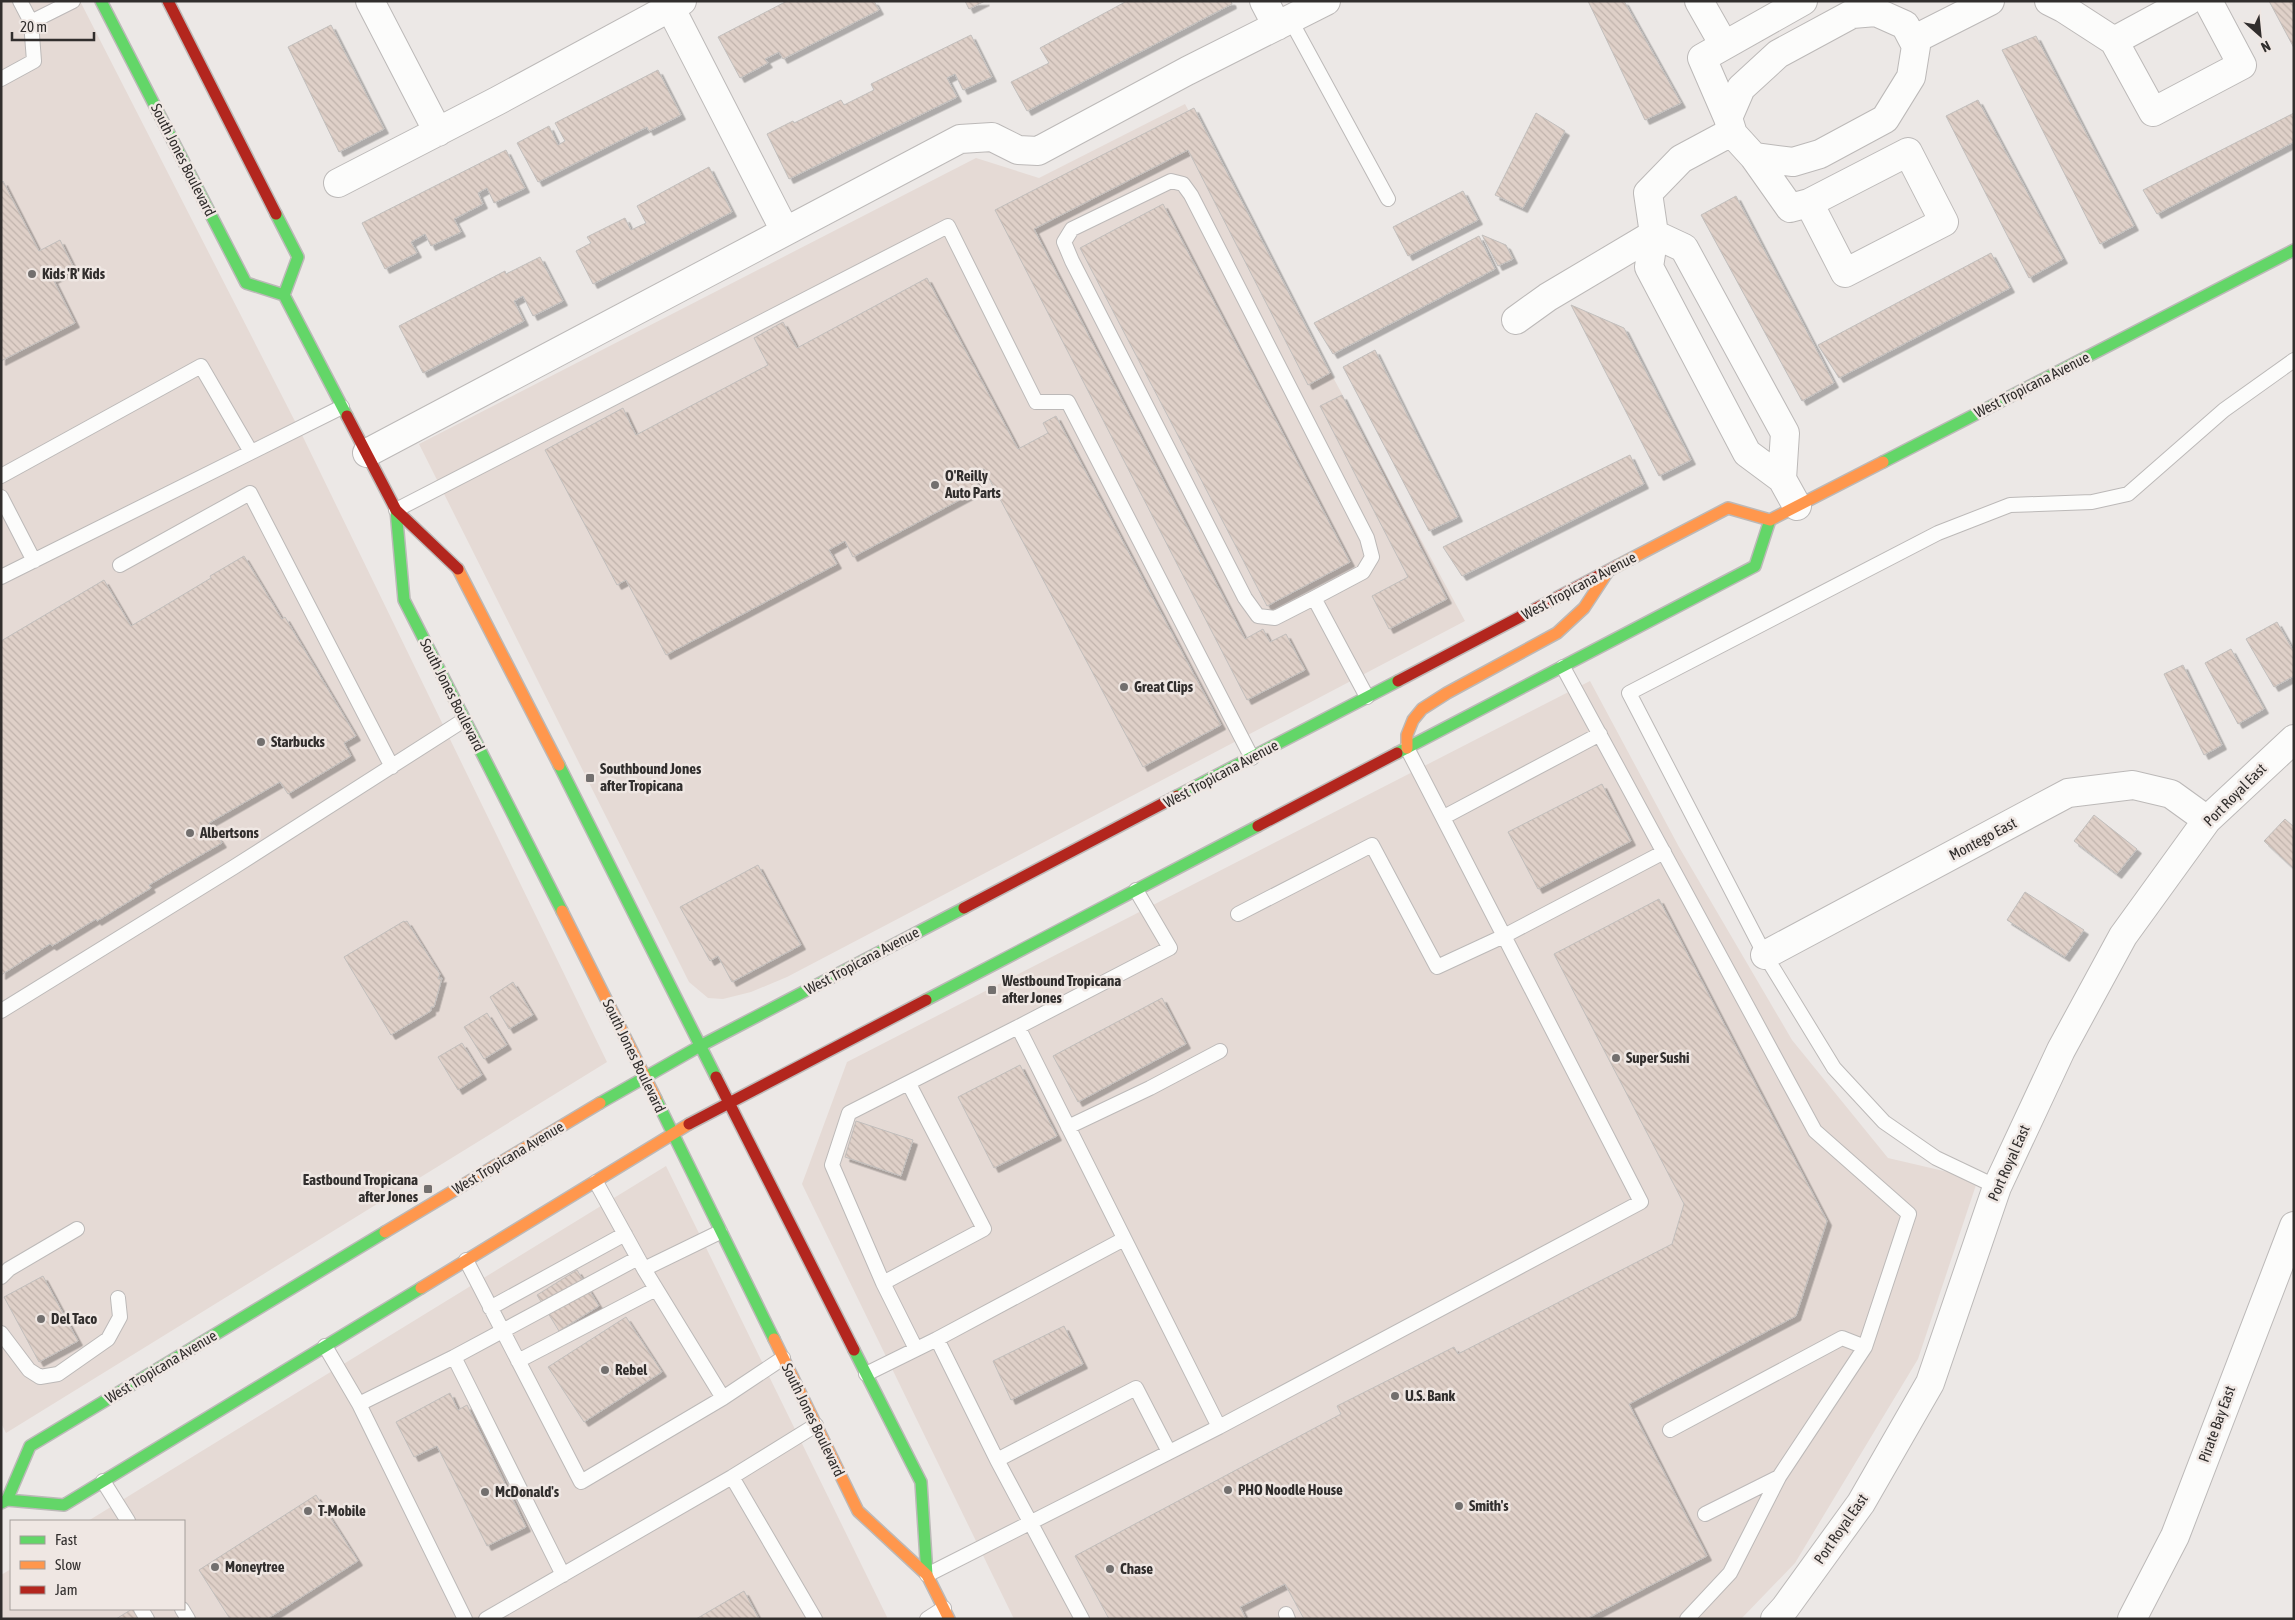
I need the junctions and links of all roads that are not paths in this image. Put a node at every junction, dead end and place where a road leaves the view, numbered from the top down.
1 (20, 1) edge
2 (72, 1) edge
3 (101, 1) edge
4 (168, 1) edge
5 (370, 1) edge
6 (1264, 1) edge
7 (1326, 1) edge
8 (1698, 1) edge
9 (1803, 1) edge
10 (1990, 1) edge
11 (2049, 1) edge
12 (2188, 1) edge
13 (2208, 1) edge
14 (673, 3) edge
15 (31, 22) junction
16 (1283, 23) junction
17 (1913, 40) junction
18 (2114, 41) junction
19 (1724, 45) junction
20 (1, 79) edge
21 (1731, 126) junction
22 (438, 132) junction
23 (1754, 157) junction
24 (338, 183) dead end
25 (1388, 199) dead end
26 (1809, 203) junction
27 (785, 231) junction
28 (1654, 234) junction
29 (2294, 250) edge
30 (284, 295) junction
31 (1516, 320) dead end
32 (2294, 360) edge
33 (342, 407) junction
34 (251, 452) junction
35 (367, 453) junction
36 (1, 476) edge
37 (1782, 478) junction
38 (1, 497) edge
39 (1797, 506) junction
40 (396, 510) junction
41 (1770, 520) junction
42 (34, 561) junction
43 (120, 565) dead end
44 (1608, 571) junction
45 (1, 577) edge
46 (1314, 598) junction
47 (1563, 667) junction
48 (1367, 697) junction
49 (464, 720) junction
50 (1600, 734) junction
51 (2294, 739) edge
52 (1407, 748) junction
53 (1252, 758) junction
54 (392, 767) junction
55 (1444, 817) junction
56 (2207, 820) junction
57 (1664, 852) junction
58 (1136, 890) junction
59 (1238, 914) dead end
60 (1504, 936) junction
61 (1765, 954) junction
62 (1, 1011) edge
63 (1018, 1027) junction
64 (700, 1046) junction
65 (1220, 1051) dead end
66 (645, 1077) junction
67 (910, 1084) junction
68 (729, 1104) junction
69 (1068, 1127) junction
70 (672, 1133) junction
71 (596, 1182) junction
72 (1997, 1187) junction
73 (2294, 1226) edge
74 (77, 1229) dead end
75 (720, 1232) junction
76 (624, 1234) junction
77 (1124, 1240) junction
78 (466, 1260) junction
79 (641, 1264) junction
80 (1, 1277) edge
81 (883, 1283) junction
82 (656, 1289) junction
83 (118, 1298) dead end
84 (490, 1308) junction
85 (502, 1331) junction
86 (1, 1333) edge
87 (937, 1338) junction
88 (325, 1346) junction
89 (1865, 1347) junction
90 (916, 1349) junction
91 (454, 1357) junction
92 (783, 1358) junction
93 (518, 1361) junction
94 (866, 1374) junction
95 (723, 1398) junction
96 (358, 1404) junction
97 (816, 1425) junction
98 (1218, 1427) junction
99 (1670, 1430) dead end
100 (1169, 1452) junction
101 (997, 1460) junction
102 (732, 1477) junction
103 (1779, 1477) junction
104 (103, 1481) junction
105 (3, 1497) edge
106 (1705, 1514) dead end
107 (127, 1520) edge
108 (1032, 1522) junction
109 (563, 1575) junction
110 (927, 1575) junction
111 (946, 1614) edge
112 (465, 1619) edge
113 (486, 1619) edge
114 (815, 1619) edge
115 (927, 1619) edge
116 (1082, 1619) edge
117 (1687, 1619) edge
118 (1775, 1619) edge
119 (2132, 1619) edge

1 - 15 lane
2 - 15 lane
3 - 30 main road, South Jones Boulevard
4 - 30 main road
5 - 22 street
6 - 16 street
7 - 16 street
8 - 19 street
9 - 19 street
10 - 17 street
11 - 18 street
12 - 18 street
13 - 18 street
14 - 22 street
14 - 27 street
15 - 20 lane
16 - 25 lane
16 - 27 street
17 - 21 street
17 - 23 street
19 - 21 street
21 - 23 street
21 - 28 street
22 - 24 street
23 - 26 street
26 - 26 street
27 - 35 street
28 - 31 street
28 - 37 street
28 - 37 street
29 - 39 main road, West Tropicana Avenue
30 - 33 main road, South Jones Boulevard
32 - 61 lane
33 - 34 lane
33 - 35 main road, South Jones Boulevard
34 - 36 lane
34 - 42 lane
35 - 40 main road, South Jones Boulevard
37 - 39 street
38 - 42 lane
39 - 41 main road, West Tropicana Avenue
40 - 49 main road, South Jones Boulevard
40 - 53 lane
40 - 64 main road, South Jones Boulevard
41 - 44 main road, West Tropicana Avenue
41 - 47 main road, West Tropicana Avenue
42 - 45 lane
43 - 54 lane
44 - 48 main road, West Tropicana Avenue
44 - 52 main road
46 - 46 lane
46 - 48 lane
47 - 50 lane
47 - 52 main road, West Tropicana Avenue
48 - 53 main road, West Tropicana Avenue
49 - 54 lane
49 - 66 main road, South Jones Boulevard
50 - 55 lane
50 - 57 lane
51 - 56 street, Port Royal East
52 - 55 lane
52 - 58 main road, West Tropicana Avenue
53 - 64 main road, West Tropicana Avenue
54 - 62 lane
55 - 60 lane
56 - 61 street, Montego East
56 - 72 street, Port Royal East
57 - 60 lane
57 - 89 lane
58 - 63 lane
58 - 68 main road, West Tropicana Avenue
59 - 60 lane
60 - 98 lane
61 - 72 lane
63 - 67 lane
63 - 69 lane
64 - 66 main road, West Tropicana Avenue
64 - 68 main road, South Jones Boulevard
65 - 69 lane
66 - 70 main road, South Jones Boulevard
66 - 105 main road, West Tropicana Avenue
67 - 81 lane
67 - 81 lane
68 - 70 main road, West Tropicana Avenue
68 - 94 main road, South Jones Boulevard
69 - 77 lane
70 - 71 main road, West Tropicana Avenue
70 - 75 main road, South Jones Boulevard
71 - 76 lane
71 - 78 main road, West Tropicana Avenue
72 - 118 street, Port Royal East
73 - 119 street, Pirate Bay East
74 - 80 lane
75 - 79 lane
75 - 92 main road, South Jones Boulevard
76 - 79 lane
76 - 84 lane
77 - 87 lane
77 - 98 lane
78 - 84 lane
78 - 88 main road, West Tropicana Avenue
79 - 82 lane
79 - 85 lane
81 - 90 lane
82 - 93 lane
82 - 95 lane
83 - 86 lane
84 - 85 lane
85 - 91 lane
85 - 93 lane
87 - 90 lane
87 - 101 lane
88 - 96 lane
88 - 104 main road, West Tropicana Avenue
89 - 99 lane
89 - 103 lane
90 - 94 lane
91 - 96 lane
91 - 109 lane
92 - 95 lane
92 - 97 main road, South Jones Boulevard
93 - 95 lane
94 - 110 main road, South Jones Boulevard
96 - 112 lane
97 - 102 lane
97 - 110 main road, South Jones Boulevard
98 - 100 lane
100 - 101 lane
100 - 108 lane
101 - 108 lane
102 - 109 lane
102 - 114 lane
103 - 106 lane
103 - 117 lane
104 - 105 main road, West Tropicana Avenue
104 - 107 lane
108 - 110 lane
108 - 116 lane
109 - 113 lane
110 - 111 main road, South Jones Boulevard
111 - 115 lane

